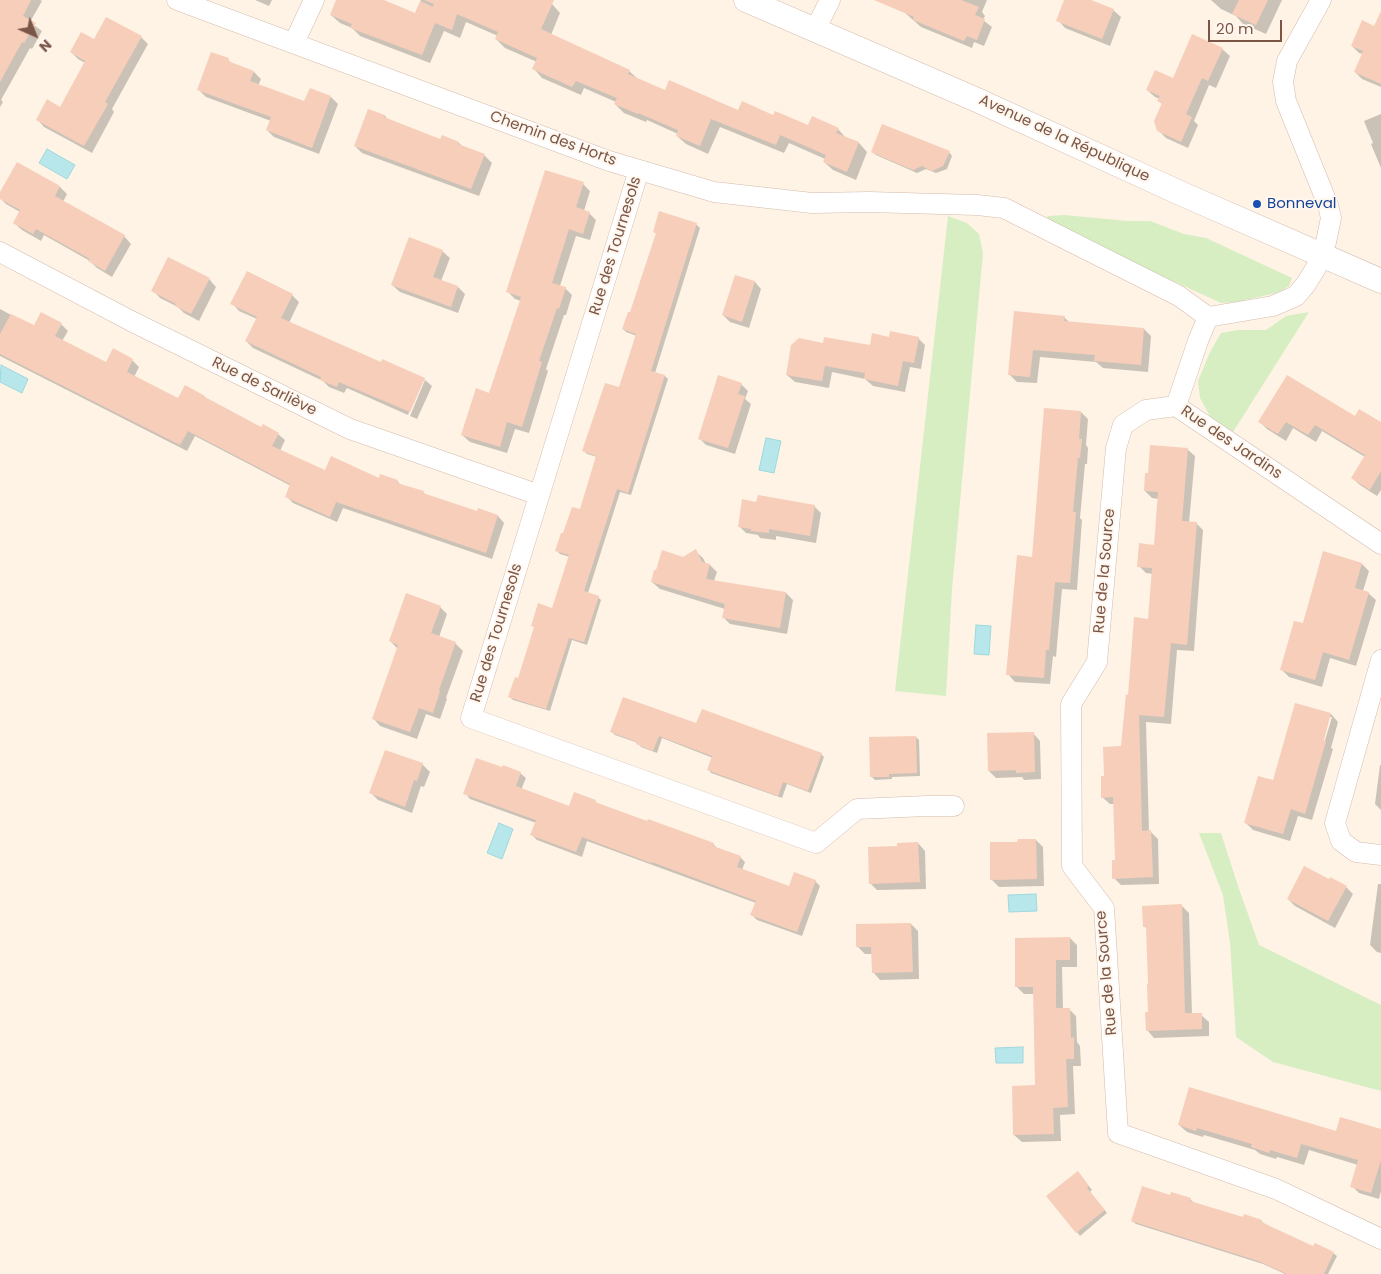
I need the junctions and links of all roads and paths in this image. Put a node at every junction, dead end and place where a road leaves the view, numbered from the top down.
1 (177, 0) edge
2 (314, 0) edge
3 (746, 0) edge
4 (830, 0) edge
5 (1320, 0) edge
6 (815, 30) junction
7 (294, 43) junction
8 (639, 170) junction
9 (0, 252) edge
10 (1322, 254) junction
11 (1381, 281) edge
12 (1208, 318) junction
13 (1176, 406) junction
14 (539, 496) junction
15 (1381, 544) edge
16 (1381, 660) edge
17 (954, 806) dead end
18 (1381, 855) edge
19 (1381, 1239) edge

1 - 7 street, Chemin des Horts
2 - 7 street
3 - 6 street, Avenue de la République
4 - 6 street
5 - 10 street
6 - 10 street, Avenue de la République
7 - 8 street, Chemin des Horts
8 - 12 street, Chemin des Horts
8 - 14 street, Rue des Tournesols
9 - 14 street, Rue de Sarliève
10 - 11 street, Avenue de la République
10 - 12 street
12 - 13 street, Rue des Jardins
13 - 15 street, Rue des Jardins
13 - 19 street, Rue de la Source
14 - 17 street, Rue des Tournesols
16 - 18 street

